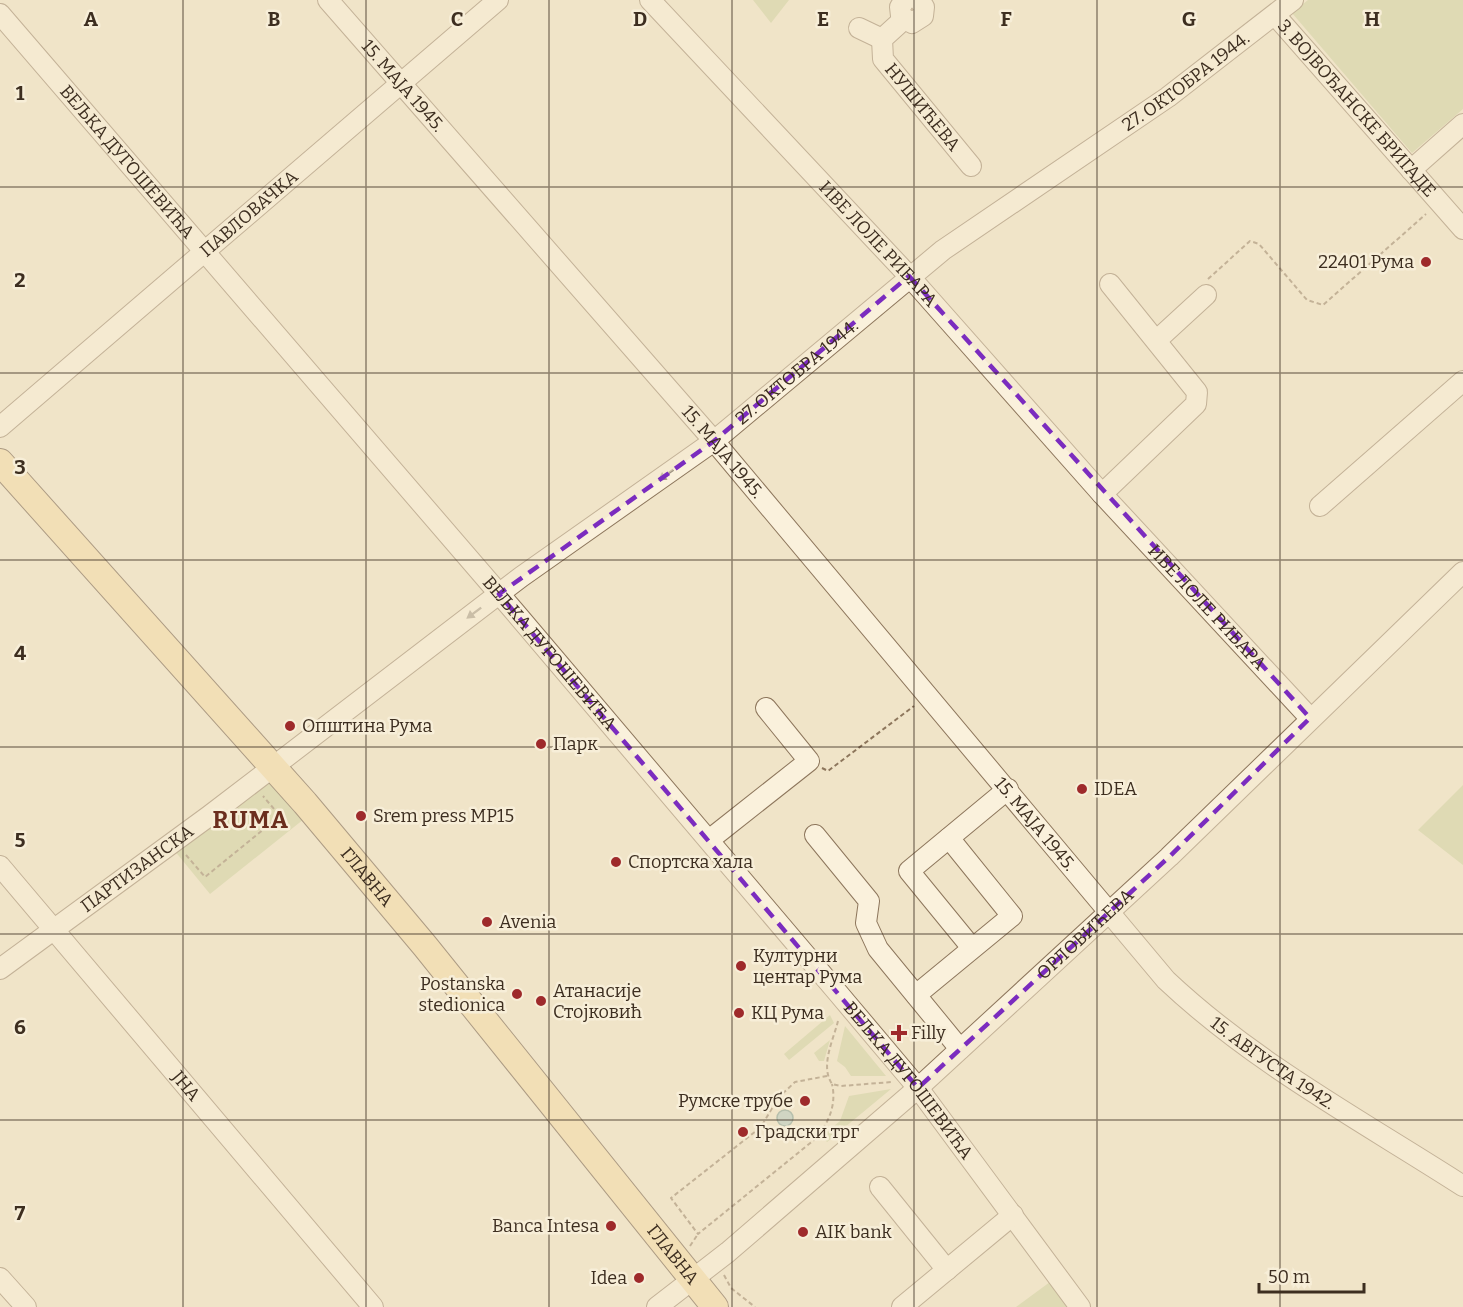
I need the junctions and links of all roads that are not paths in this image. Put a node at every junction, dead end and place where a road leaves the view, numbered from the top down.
1 (328, 0) edge
2 (498, 0) edge
3 (650, 0) edge
4 (1293, 0) edge
5 (915, 4) edge
6 (0, 14) edge
7 (1275, 15) junction
8 (859, 28) dead end
9 (882, 39) junction
10 (401, 84) junction
11 (1463, 124) edge
12 (971, 166) dead end
13 (1411, 170) junction
14 (1463, 229) edge
15 (203, 253) junction
16 (909, 276) junction
17 (1110, 284) dead end
18 (1206, 295) road end
19 (1157, 340) junction
20 (1463, 381) edge
21 (0, 427) edge
22 (714, 441) junction
23 (0, 462) edge
24 (1102, 494) junction
25 (1320, 506) dead end
26 (1463, 572) edge
27 (499, 594) junction
28 (766, 708) dead end
29 (1310, 718) junction
30 (272, 767) junction
31 (1008, 789) junction
32 (815, 835) dead end
33 (949, 838) junction
34 (709, 840) junction
35 (0, 866) edge
36 (1106, 912) junction
37 (53, 930) junction
38 (972, 948) junction
39 (0, 969) edge
40 (915, 995) junction
41 (960, 1049) junction
42 (913, 1083) junction
43 (1463, 1186) edge
44 (880, 1187) dead end
45 (1013, 1215) junction
46 (947, 1269) junction
47 (0, 1278) edge
48 (692, 1278) junction
49 (26, 1307) edge
50 (373, 1307) edge
51 (657, 1307) edge
52 (715, 1307) edge
53 (902, 1307) edge
54 (1080, 1307) edge

1 - 10 street, 15. МАЈА 1945.
2 - 10 street, ПАВЛОВАЧКА
3 - 16 street, ИВЕ ЛОЛЕ РИБАРА
4 - 7 street, 27. ОКТОБРА 1944.
5 - 9 street, НУШИЋЕВА
6 - 15 street, ВЕЉКА ДУГОШЕВИЋА
7 - 13 street, 3. ВОЈВОЂАНСКЕ БРИГАДЕ
7 - 16 street, 27. ОКТОБРА 1944.
8 - 9 street
9 - 12 street, НУШИЋЕВА
10 - 15 street, ПАВЛОВАЧКА
10 - 22 street, 15. МАЈА 1945.
11 - 13 street
13 - 14 street, 3. ВОЈВОЂАНСКЕ БРИГАДЕ
15 - 21 street, ПАВЛОВАЧКА
15 - 27 street, ВЕЉКА ДУГОШЕВИЋА
16 - 22 street, 27. ОКТОБРА 1944.
16 - 24 street, ИВЕ ЛОЛЕ РИБАРА
17 - 19 street
18 - 19 street
19 - 24 street
20 - 25 street
22 -> 27 street, 27. ОКТОБРА 1944.
22 - 31 street, 15. МАЈА 1945.
23 - 30 main road, ГЛАВНА
24 - 29 street, ИВЕ ЛОЛЕ РИБАРА
26 - 29 street, ОРЛОВИЋЕВА
27 -> 30 street, 27. ОКТОБРА 1944.
27 - 34 street, ВЕЉКА ДУГОШЕВИЋА
28 - 34 street
29 - 36 street, ОРЛОВИЋЕВА
30 - 37 street, ПАРТИЗАНСКА
30 - 48 main road, ГЛАВНА
31 - 33 street
31 - 36 street, 15. МАЈА 1945.
32 - 40 street
33 - 38 street
33 - 38 street
34 - 42 street, ВЕЉКА ДУГОШЕВИЋА
35 - 37 street, ЈНА
36 - 41 street, ОРЛОВИЋЕВА
36 - 43 street, 15. АВГУСТА 1942.
37 - 39 street, ПАРТИЗАНСКА
37 - 50 street, ЈНА
38 - 40 street
40 - 41 street
41 - 42 street, ОРЛОВИЋЕВА
42 - 45 street, ВЕЉКА ДУГОШЕВИЋА
42 - 48 street, ОРЛОВИЋЕВА
44 - 46 street
45 - 46 street
45 - 54 street, ВЕЉКА ДУГОШЕВИЋА
46 - 53 street
47 - 49 street
48 - 51 street, ОРЛОВИЋЕВА
48 - 52 main road, ГЛАВНА

